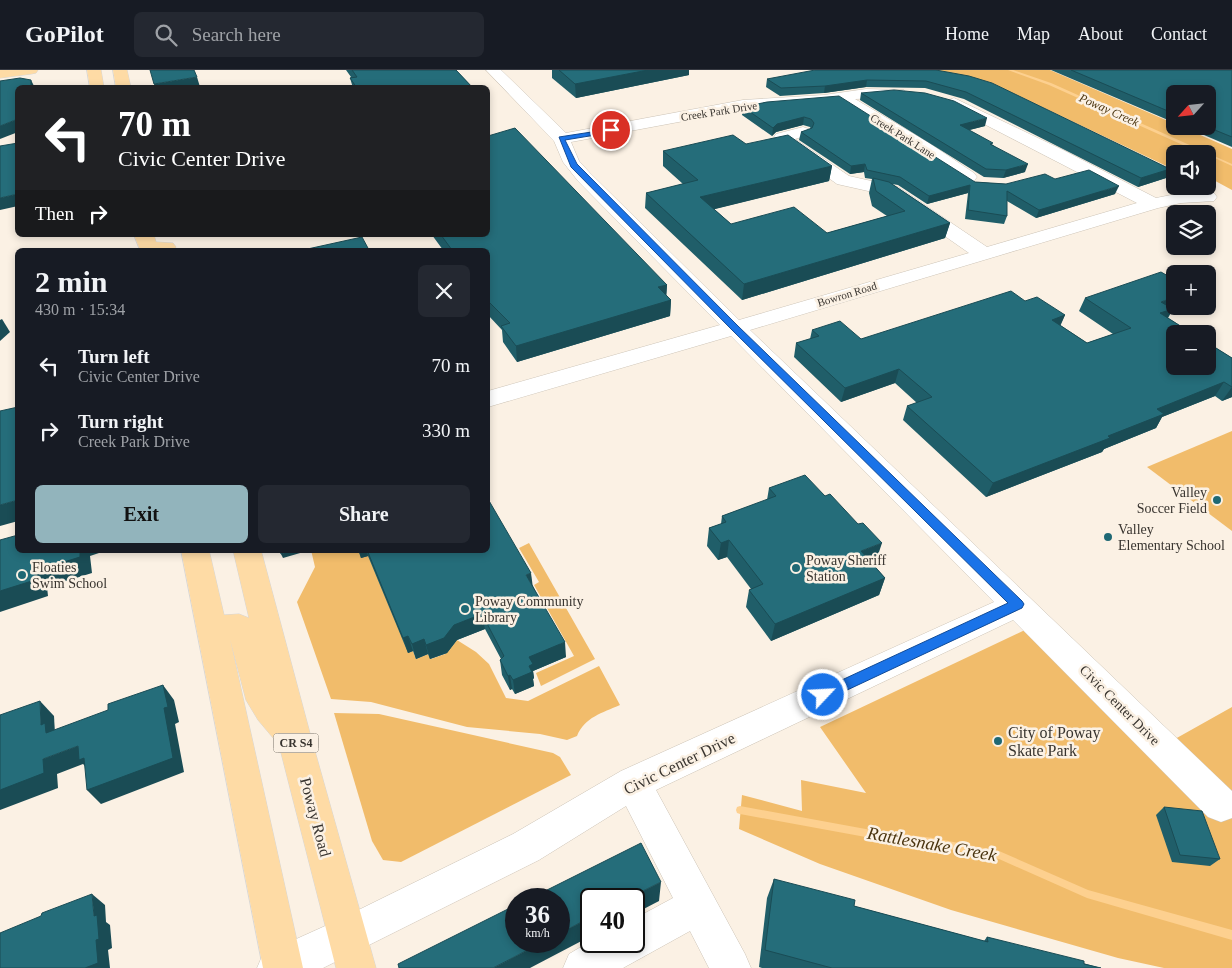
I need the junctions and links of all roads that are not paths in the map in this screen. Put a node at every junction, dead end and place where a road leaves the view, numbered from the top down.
1 (31, 70) edge
2 (94, 70) edge
3 (120, 70) edge
4 (493, 70) edge
5 (0, 74) edge
6 (96, 85) edge
7 (123, 85) edge
8 (914, 94) edge
9 (840, 97) junction
10 (938, 98) edge
11 (803, 132) edge
12 (562, 139) junction
13 (1080, 165) junction
14 (1051, 173) dead end
15 (979, 184) edge
16 (1208, 197) dead end
17 (1153, 204) junction
18 (145, 237) edge
19 (157, 248) edge
20 (984, 254) junction
21 (735, 328) junction
22 (490, 397) edge
23 (197, 553) edge
24 (248, 553) edge
25 (1018, 604) junction
26 (213, 632) junction
27 (294, 737) junction
28 (633, 783) junction
29 (1221, 805) dead end
30 (697, 906) junction
31 (645, 934) edge
32 (352, 952) edge
33 (611, 953) edge
34 (281, 967) edge
35 (583, 968) edge
36 (731, 968) edge

1 - 5 main road
2 - 6 main road
3 - 7 main road
4 - 12 street, Civic Center Drive
8 - 9 street, Creek Park Drive
9 - 12 street, Creek Park Drive
9 - 15 street, Creek Park Lane
10 - 13 street
11 - 20 street
12 - 21 street, Civic Center Drive
13 - 14 street
13 - 17 street
16 - 17 street, Bowron Road
17 - 20 street, Bowron Road
18 - 19 main road
20 - 21 street, Bowron Road
21 - 22 street, Bowron Road
21 - 25 street, Civic Center Drive
23 - 26 main road
24 - 27 main road, Poway Road / CR S4
25 - 28 street, Civic Center Drive
25 - 29 street, Civic Center Drive
26 - 27 main road
26 - 34 main road
27 - 32 main road, Poway Road / CR S4
28 - 30 street
28 - 32 street, Civic Center Drive
30 - 31 street
30 - 36 street
32 - 34 street, Civic Center Drive
33 - 35 street

